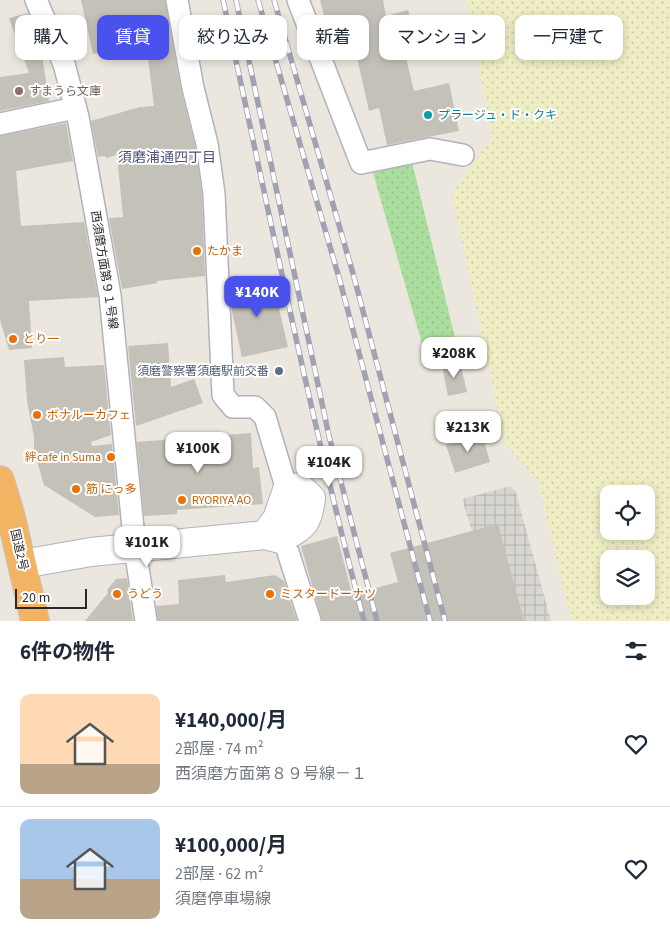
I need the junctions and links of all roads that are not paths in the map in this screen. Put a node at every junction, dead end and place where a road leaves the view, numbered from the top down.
1 (36, 0) edge
2 (177, 0) edge
3 (298, 0) edge
4 (75, 108) junction
5 (0, 124) edge
6 (463, 155) dead end
7 (0, 480) edge
8 (287, 490) joint
9 (135, 548) junction
10 (288, 552) dead end
11 (23, 564) junction
12 (36, 621) edge
13 (146, 621) edge
14 (310, 621) edge

1 - 4 street, 西須磨方面第９１号線
2 - 8 street
3 - 6 street
4 - 5 street
4 - 9 street, 西須磨方面第９１号線
7 - 11 highway, 国道2号
8 - 9 main road
9 - 11 main road
9 - 13 street, 西須磨方面第９１号線
10 - 14 street
11 - 12 highway, 国道2号

